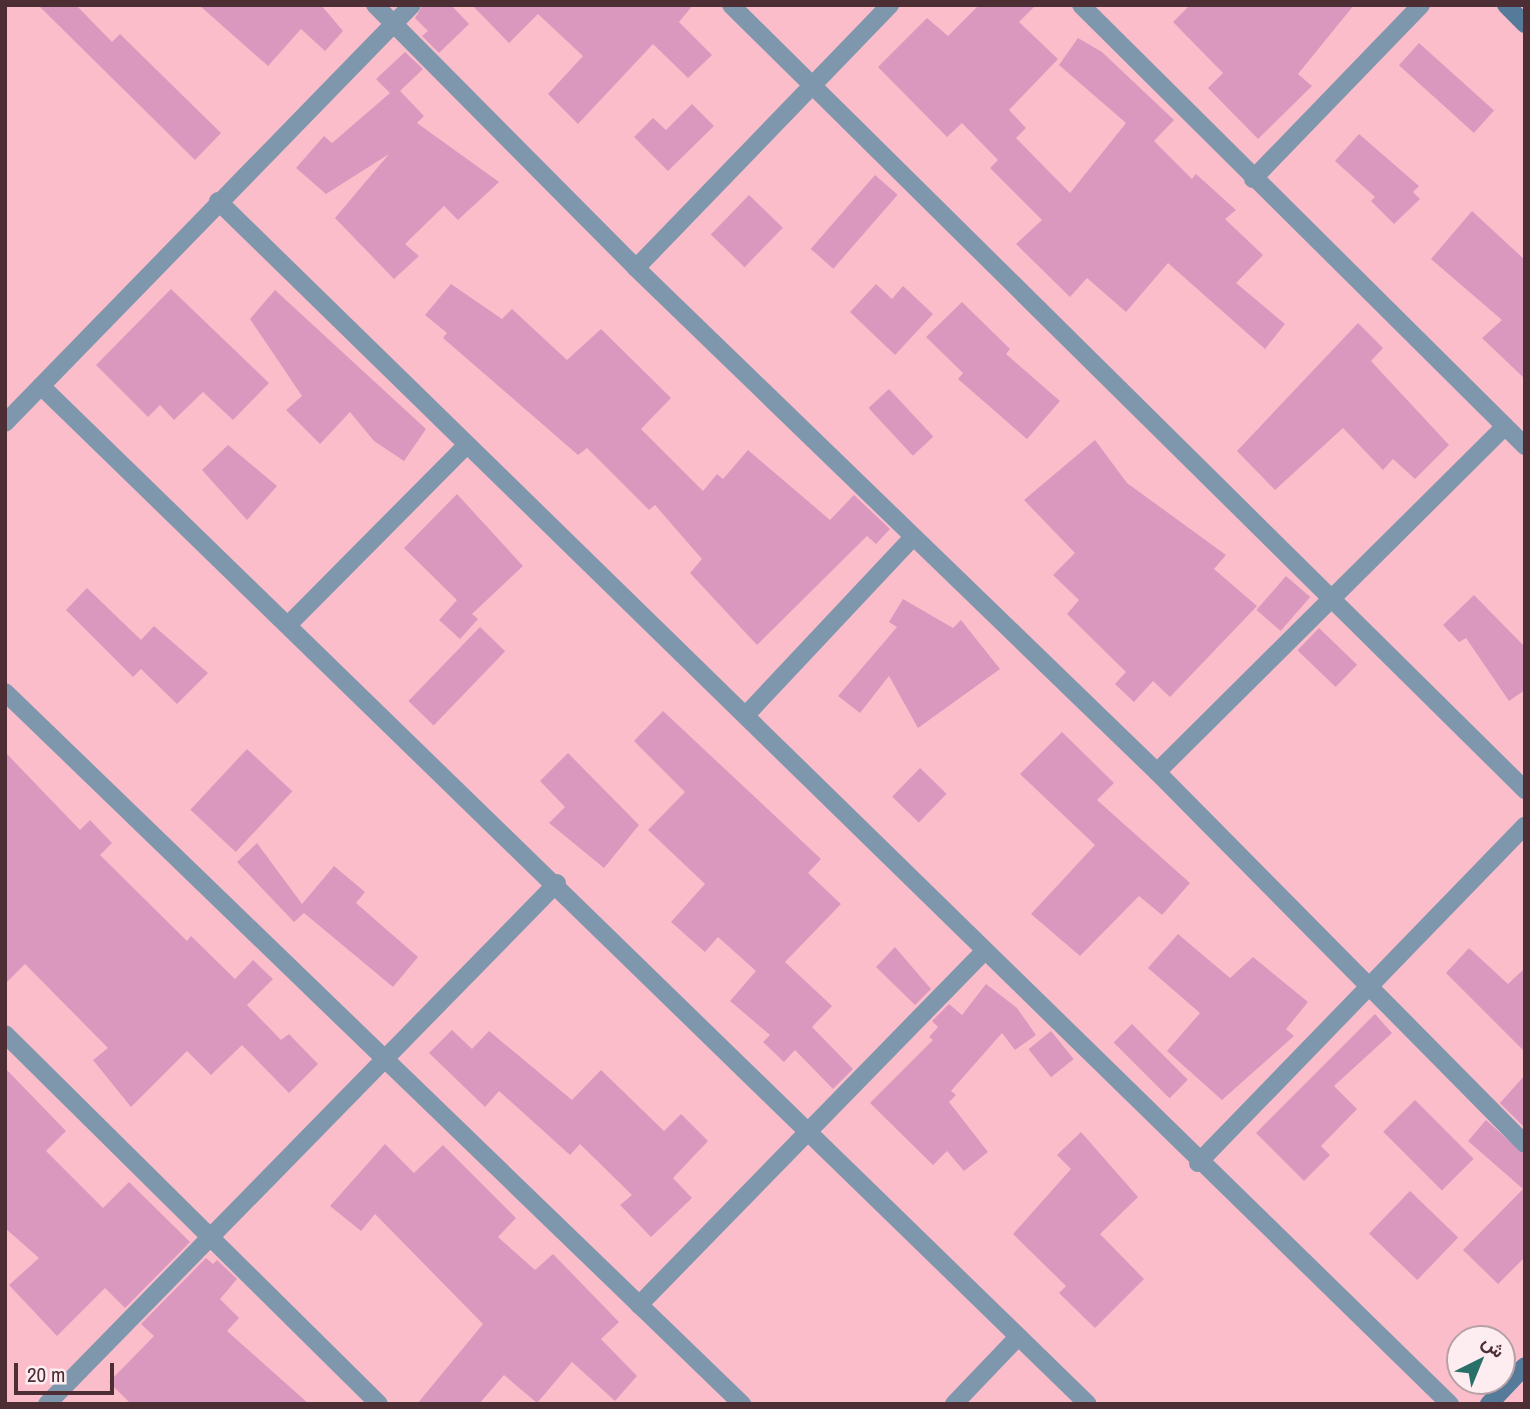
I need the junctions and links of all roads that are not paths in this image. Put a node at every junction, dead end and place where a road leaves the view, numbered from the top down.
1 (375, 5) edge
2 (412, 5) edge
3 (731, 5) edge
4 (890, 5) edge
5 (1081, 5) edge
6 (1422, 5) edge
7 (1506, 5) edge
8 (394, 23) junction
9 (1525, 23) edge
10 (814, 83) junction
11 (1253, 179) junction
12 (218, 201) junction
13 (636, 268) junction
14 (41, 386) junction
15 (5, 423) edge
16 (1505, 427) junction
17 (467, 445) junction
18 (1525, 446) edge
19 (912, 538) junction
20 (1333, 599) junction
21 (288, 625) junction
22 (5, 692) edge
23 (746, 715) junction
24 (1157, 772) junction
25 (1525, 790) edge
26 (1525, 826) edge
27 (557, 883) junction
28 (983, 952) junction
29 (1368, 985) junction
30 (5, 1034) edge
31 (388, 1057) junction
32 (808, 1127) junction
33 (1525, 1144) edge
34 (1198, 1163) junction
35 (211, 1236) junction
36 (639, 1305) junction
37 (1018, 1337) junction
38 (1525, 1366) edge
39 (47, 1404) edge
40 (379, 1404) edge
41 (742, 1404) edge
42 (954, 1404) edge
43 (1088, 1404) edge
44 (1450, 1404) edge
45 (1489, 1404) edge

1 - 8 street
2 - 8 street
3 - 10 street
4 - 10 street
5 - 11 street
6 - 11 street
7 - 9 street
8 - 12 street
8 - 13 street
10 - 13 street
10 - 20 street
11 - 16 street
12 - 14 street
12 - 17 street
13 - 19 street
14 - 15 street
14 - 21 street
16 - 18 street
16 - 20 street
17 - 21 street
17 - 23 street
19 - 23 street
19 - 24 street
20 - 24 street
20 - 25 street
21 - 27 street
22 - 31 street
23 - 28 street
24 - 29 street
26 - 29 street
27 - 31 street
27 - 32 street
28 - 32 street
28 - 34 street
29 - 33 street
29 - 34 street
30 - 35 street
31 - 35 street
31 - 36 street
32 - 36 street
32 - 37 street
34 - 44 street
35 - 39 street
35 - 40 street
36 - 41 street
37 - 42 street
37 - 43 street
38 - 45 street

